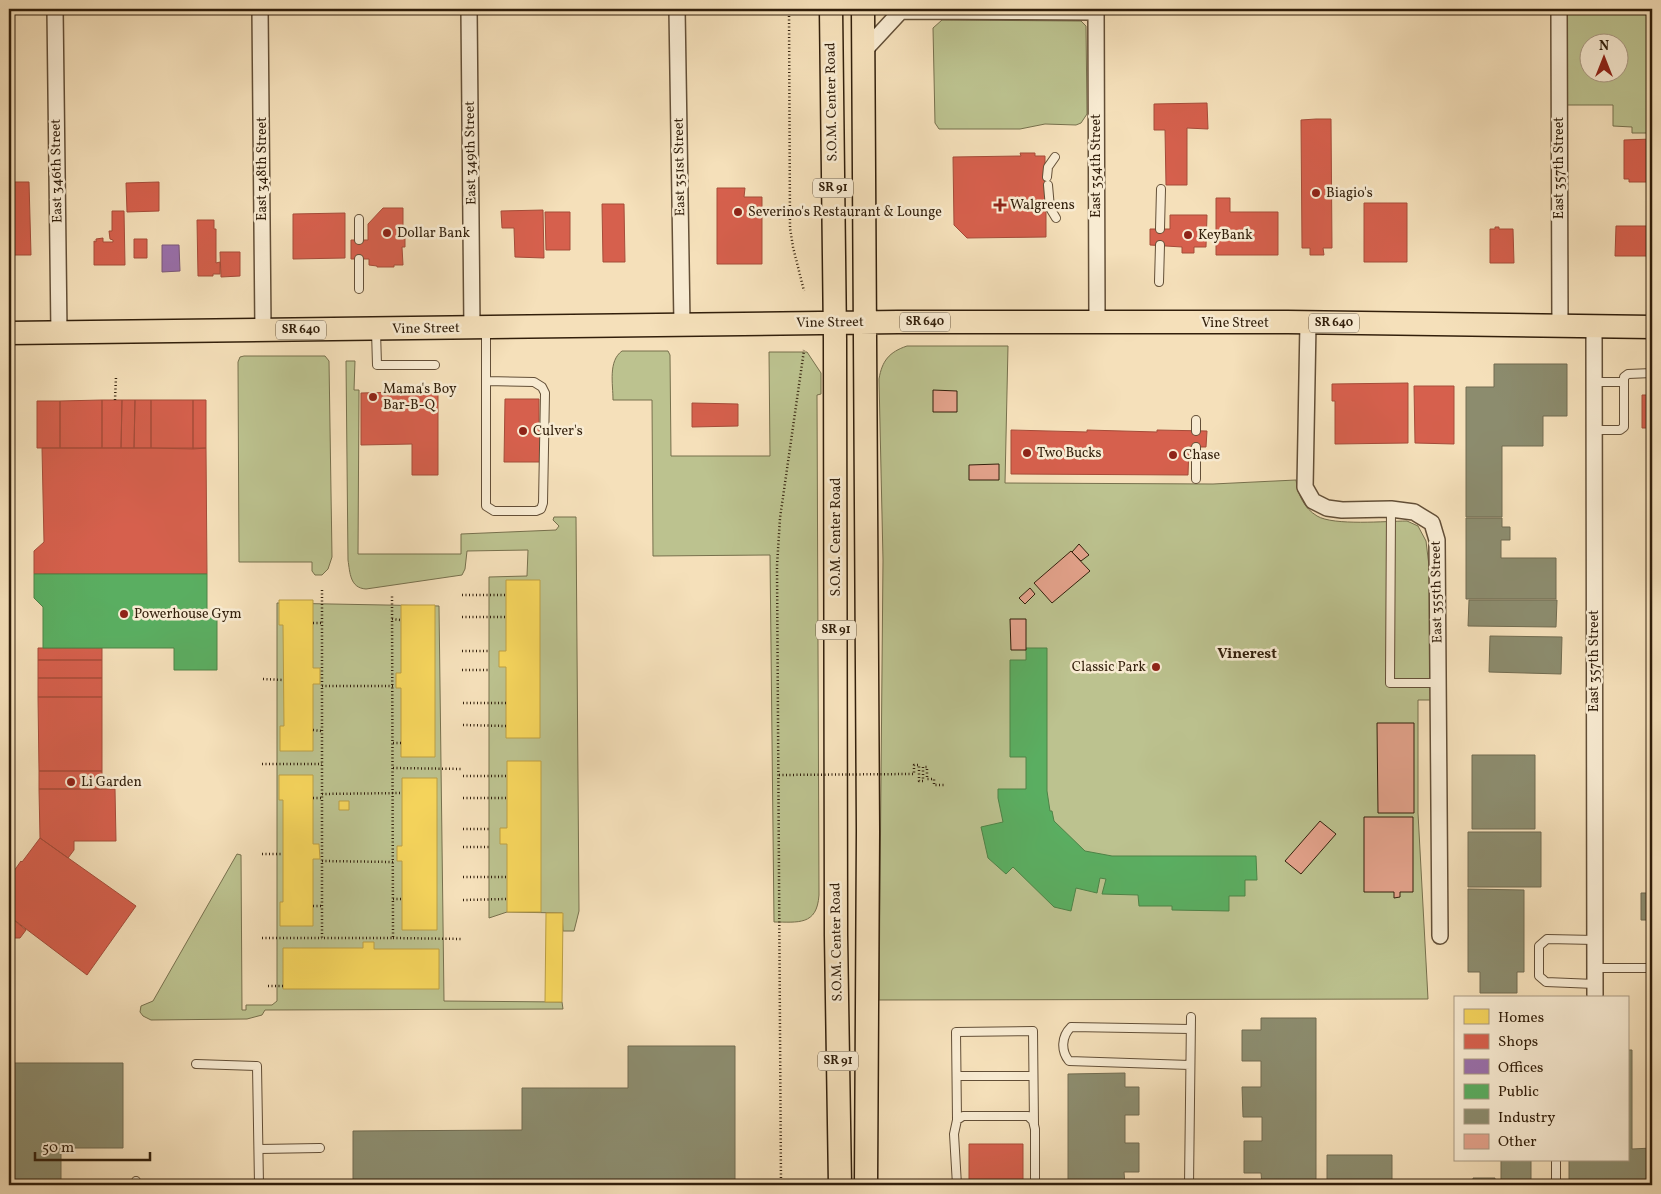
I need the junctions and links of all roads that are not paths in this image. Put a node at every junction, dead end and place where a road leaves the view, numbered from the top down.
1 (55, 9) edge
2 (260, 9) edge
3 (469, 9) edge
4 (677, 9) edge
5 (831, 9) edge
6 (863, 9) edge
7 (1559, 9) edge
8 (899, 10) edge
9 (1096, 10) edge
10 (863, 52) junction
11 (1055, 157) dead end
12 (1161, 189) dead end
13 (1056, 218) dead end
14 (359, 220) dead end
15 (1160, 229) dead end
16 (359, 240) dead end
17 (1160, 246) dead end
18 (359, 259) dead end
19 (1159, 282) dead end
20 (359, 289) dead end
21 (865, 322) junction
22 (1097, 322) junction
23 (1308, 322) junction
24 (835, 323) junction
25 (682, 324) junction
26 (1560, 327) junction
27 (1594, 327) junction
28 (1652, 327) edge
29 (479, 328) junction
30 (376, 329) junction
31 (263, 330) junction
32 (9, 333) edge
33 (59, 333) junction
34 (435, 365) dead end
35 (1652, 373) edge
36 (486, 381) junction
37 (1594, 382) junction
38 (1624, 382) junction
39 (1196, 420) dead end
40 (1594, 430) junction
41 (1196, 431) dead end
42 (1196, 447) dead end
43 (1196, 479) dead end
44 (1391, 510) junction
45 (1438, 683) junction
46 (1440, 936) dead end
47 (1595, 940) junction
48 (1595, 968) junction
49 (1652, 968) edge
50 (1595, 989) joint
51 (1190, 1017) dead end
52 (1190, 1029) junction
53 (196, 1064) dead end
54 (1190, 1065) junction
55 (957, 1076) junction
56 (1033, 1076) junction
57 (957, 1120) junction
58 (1034, 1125) junction
59 (320, 1148) dead end
60 (259, 1149) junction
61 (1556, 1162) edge
62 (259, 1185) edge
63 (840, 1185) edge
64 (866, 1185) edge
65 (957, 1185) edge
66 (1035, 1185) edge
67 (1189, 1185) edge
68 (1556, 1185) edge

1 - 33 street, East 346th Street
2 - 31 street, East 348th Street
3 - 29 street, East 349th Street
4 - 25 street, East 351st Street
5 - 24 main road, S.O.M. Center Road / SR 91
6 - 10 main road, SR 91
7 - 26 street, East 357th Street
8 - 9 street
8 - 10 street
9 - 22 street, East 354th Street
10 - 21 main road, SR 91
11 - 13 lane
12 - 15 lane
14 - 16 lane
17 - 19 lane
18 - 20 lane
21 - 22 main road, Vine Street / SR 640
21 - 24 main road, Vine Street / SR 640
21 - 64 main road, SR 91
22 - 23 main road, Vine Street / SR 640
23 - 26 main road, Vine Street / SR 640
23 - 44 street, East 355th Street
24 - 25 main road, Vine Street / SR 640
24 - 63 main road, S.O.M. Center Road / SR 91
25 - 29 main road, Vine Street / SR 640
26 - 27 main road, Vine Street / SR 640
27 - 28 main road, Vine Street / SR 640
27 - 37 street, East 357th Street
29 - 30 main road, Vine Street / SR 640
29 - 36 lane
30 - 31 main road, Vine Street / SR 640
30 - 34 lane
31 - 33 main road, Vine Street / SR 640
32 - 33 main road, Vine Street / SR 640
35 - 38 lane
36 - 36 lane
37 - 38 lane
37 - 40 street, East 357th Street
38 - 40 lane
39 - 41 lane
40 - 47 street, East 357th Street
42 - 43 lane
44 - 45 street, East 355th Street
44 - 45 lane
45 - 46 street, East 355th Street
47 - 48 street, East 357th Street
47 - 50 lane
48 - 49 lane
48 - 50 street, East 357th Street
51 - 52 lane
52 - 54 lane
52 - 54 lane
53 - 60 lane
54 - 67 lane
55 - 56 lane
55 - 56 lane
55 - 57 lane
56 - 58 lane
57 - 58 lane
57 - 65 lane
58 - 66 lane
59 - 60 lane
60 - 62 lane
61 - 68 lane

